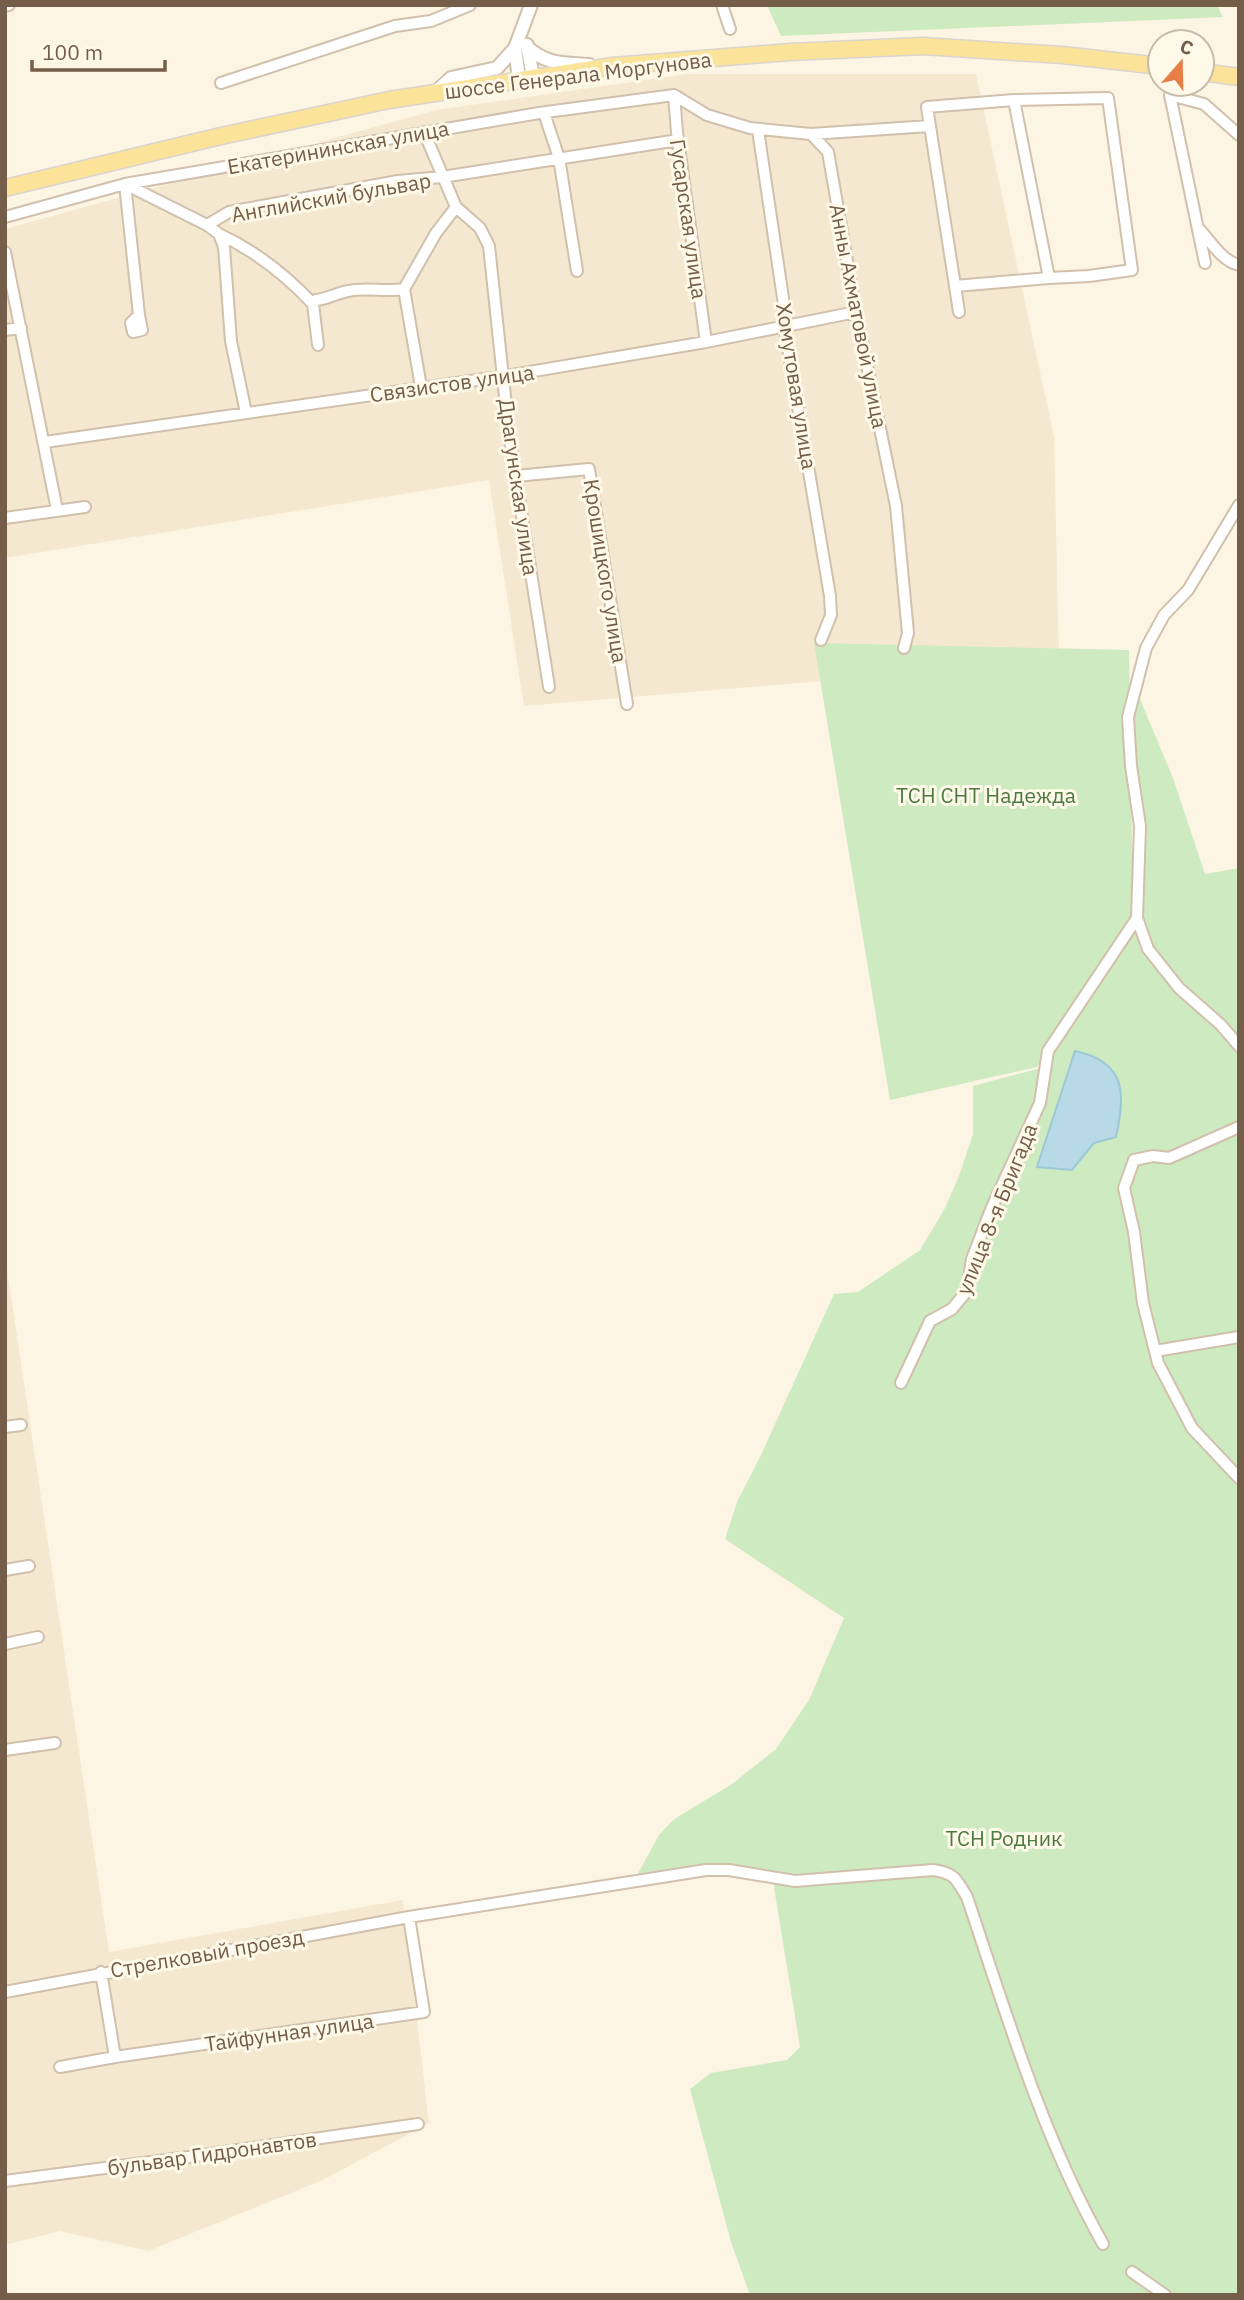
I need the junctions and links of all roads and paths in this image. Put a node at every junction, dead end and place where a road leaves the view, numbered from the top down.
1 (470, 5) edge
2 (531, 5) edge
3 (722, 5) edge
4 (730, 29) dead end
5 (521, 48) junction
6 (1146, 64) edge
7 (613, 66) junction
8 (1216, 74) edge
9 (1239, 77) edge
10 (526, 78) junction
11 (221, 83) dead end
12 (436, 92) junction
13 (674, 95) junction
14 (1014, 100) junction
15 (544, 113) junction
16 (930, 126) junction
17 (758, 130) junction
18 (424, 132) junction
19 (811, 134) junction
20 (1239, 135) edge
21 (678, 140) junction
22 (559, 158) junction
23 (442, 177) junction
24 (125, 184) junction
25 (5, 188) edge
26 (456, 207) junction
27 (5, 217) edge
28 (207, 225) junction
29 (1198, 228) junction
30 (219, 234) junction
31 (5, 252) edge
32 (1205, 263) dead end
33 (1239, 265) edge
34 (577, 271) dead end
35 (1049, 278) junction
36 (955, 286) junction
37 (404, 289) junction
38 (313, 304) junction
39 (856, 312) junction
40 (959, 312) dead end
41 (139, 316) dead end
42 (787, 325) junction
43 (21, 328) junction
44 (5, 330) edge
45 (706, 342) junction
46 (318, 345) dead end
47 (505, 376) junction
48 (421, 387) junction
49 (246, 413) junction
50 (45, 442) junction
51 (516, 476) junction
52 (1239, 505) edge
53 (85, 507) dead end
54 (57, 510) junction
55 (5, 518) edge
56 (821, 640) dead end
57 (904, 648) dead end
58 (549, 687) dead end
59 (627, 704) dead end
60 (1137, 918) junction
61 (1239, 1046) edge
62 (1239, 1127) edge
63 (1239, 1338) edge
64 (1155, 1351) junction
65 (901, 1382) dead end
66 (21, 1424) dead end
67 (5, 1427) edge
68 (1239, 1478) edge
69 (29, 1566) dead end
70 (5, 1570) edge
71 (38, 1637) dead end
72 (5, 1644) edge
73 (55, 1743) dead end
74 (5, 1750) edge
75 (409, 1917) junction
76 (101, 1972) junction
77 (5, 1992) edge
78 (115, 2057) junction
79 (60, 2067) dead end
80 (418, 2123) dead end
81 (5, 2181) edge
82 (1103, 2245) dead end
83 (1132, 2272) dead end
84 (1165, 2295) edge

1 - 11 street
2 - 5 street
3 - 4 street
5 - 7 street
5 - 10 street
5 - 12 street
6 - 7 main road, шоссе Генерала Моргунова
7 - 10 main road, шоссе Генерала Моргунова
8 - 9 main road
10 - 12 main road, шоссе Генерала Моргунова
12 - 25 main road, шоссе Генерала Моргунова
13 - 15 street, Екатерининская улица
13 - 17 street
13 - 21 street, Гусарская улица
14 - 16 street
14 - 35 street
14 - 35 street
15 - 18 street, Екатерининская улица
15 - 22 street
16 - 19 street
16 - 36 street
17 - 19 street
17 - 42 street, Хомутовая улица
18 - 23 street, Драгунская улица
18 - 24 street, Екатерининская улица
19 - 39 street, Анны Ахматовой улица
20 - 29 street
21 - 22 street, Английский бульвар
21 - 45 street, Гусарская улица
22 - 23 street, Английский бульвар
22 - 34 street
23 - 26 street, Драгунская улица
23 - 28 street, Английский бульвар
24 - 27 street, Екатерининская улица
24 - 28 street, Английский бульвар
24 - 41 street
26 - 37 street
26 - 47 street, Драгунская улица
28 - 30 street
29 - 32 street
29 - 33 street
30 - 38 street
30 - 49 street
31 - 43 street
35 - 36 street
36 - 40 street
37 - 38 street
37 - 48 street
38 - 46 street
39 - 42 street, Связистов улица
39 - 57 street, Анны Ахматовой улица
42 - 45 street, Связистов улица
42 - 56 street, Хомутовая улица
43 - 44 street
43 - 50 street
45 - 47 street, Связистов улица
47 - 48 street, Связистов улица
47 - 51 street, Драгунская улица
48 - 49 street, Связистов улица
49 - 50 street, Связистов улица
50 - 54 street
51 - 58 street, Драгунская улица
51 - 59 street, Крошицкого улица
52 - 60 street
53 - 54 street
54 - 55 street
60 - 61 street
60 - 65 street, улица 8-я Бригада
62 - 64 street
63 - 64 street
64 - 68 street
66 - 67 street
69 - 70 street
71 - 72 street
73 - 74 street
75 - 76 street, Стрелковый проезд
75 - 78 street, Тайфунная улица
75 - 82 street, Стрелковый проезд
76 - 77 street, Стрелковый проезд
76 - 78 street
78 - 79 street, Тайфунная улица
80 - 81 street, бульвар Гидронавтов
83 - 84 street

